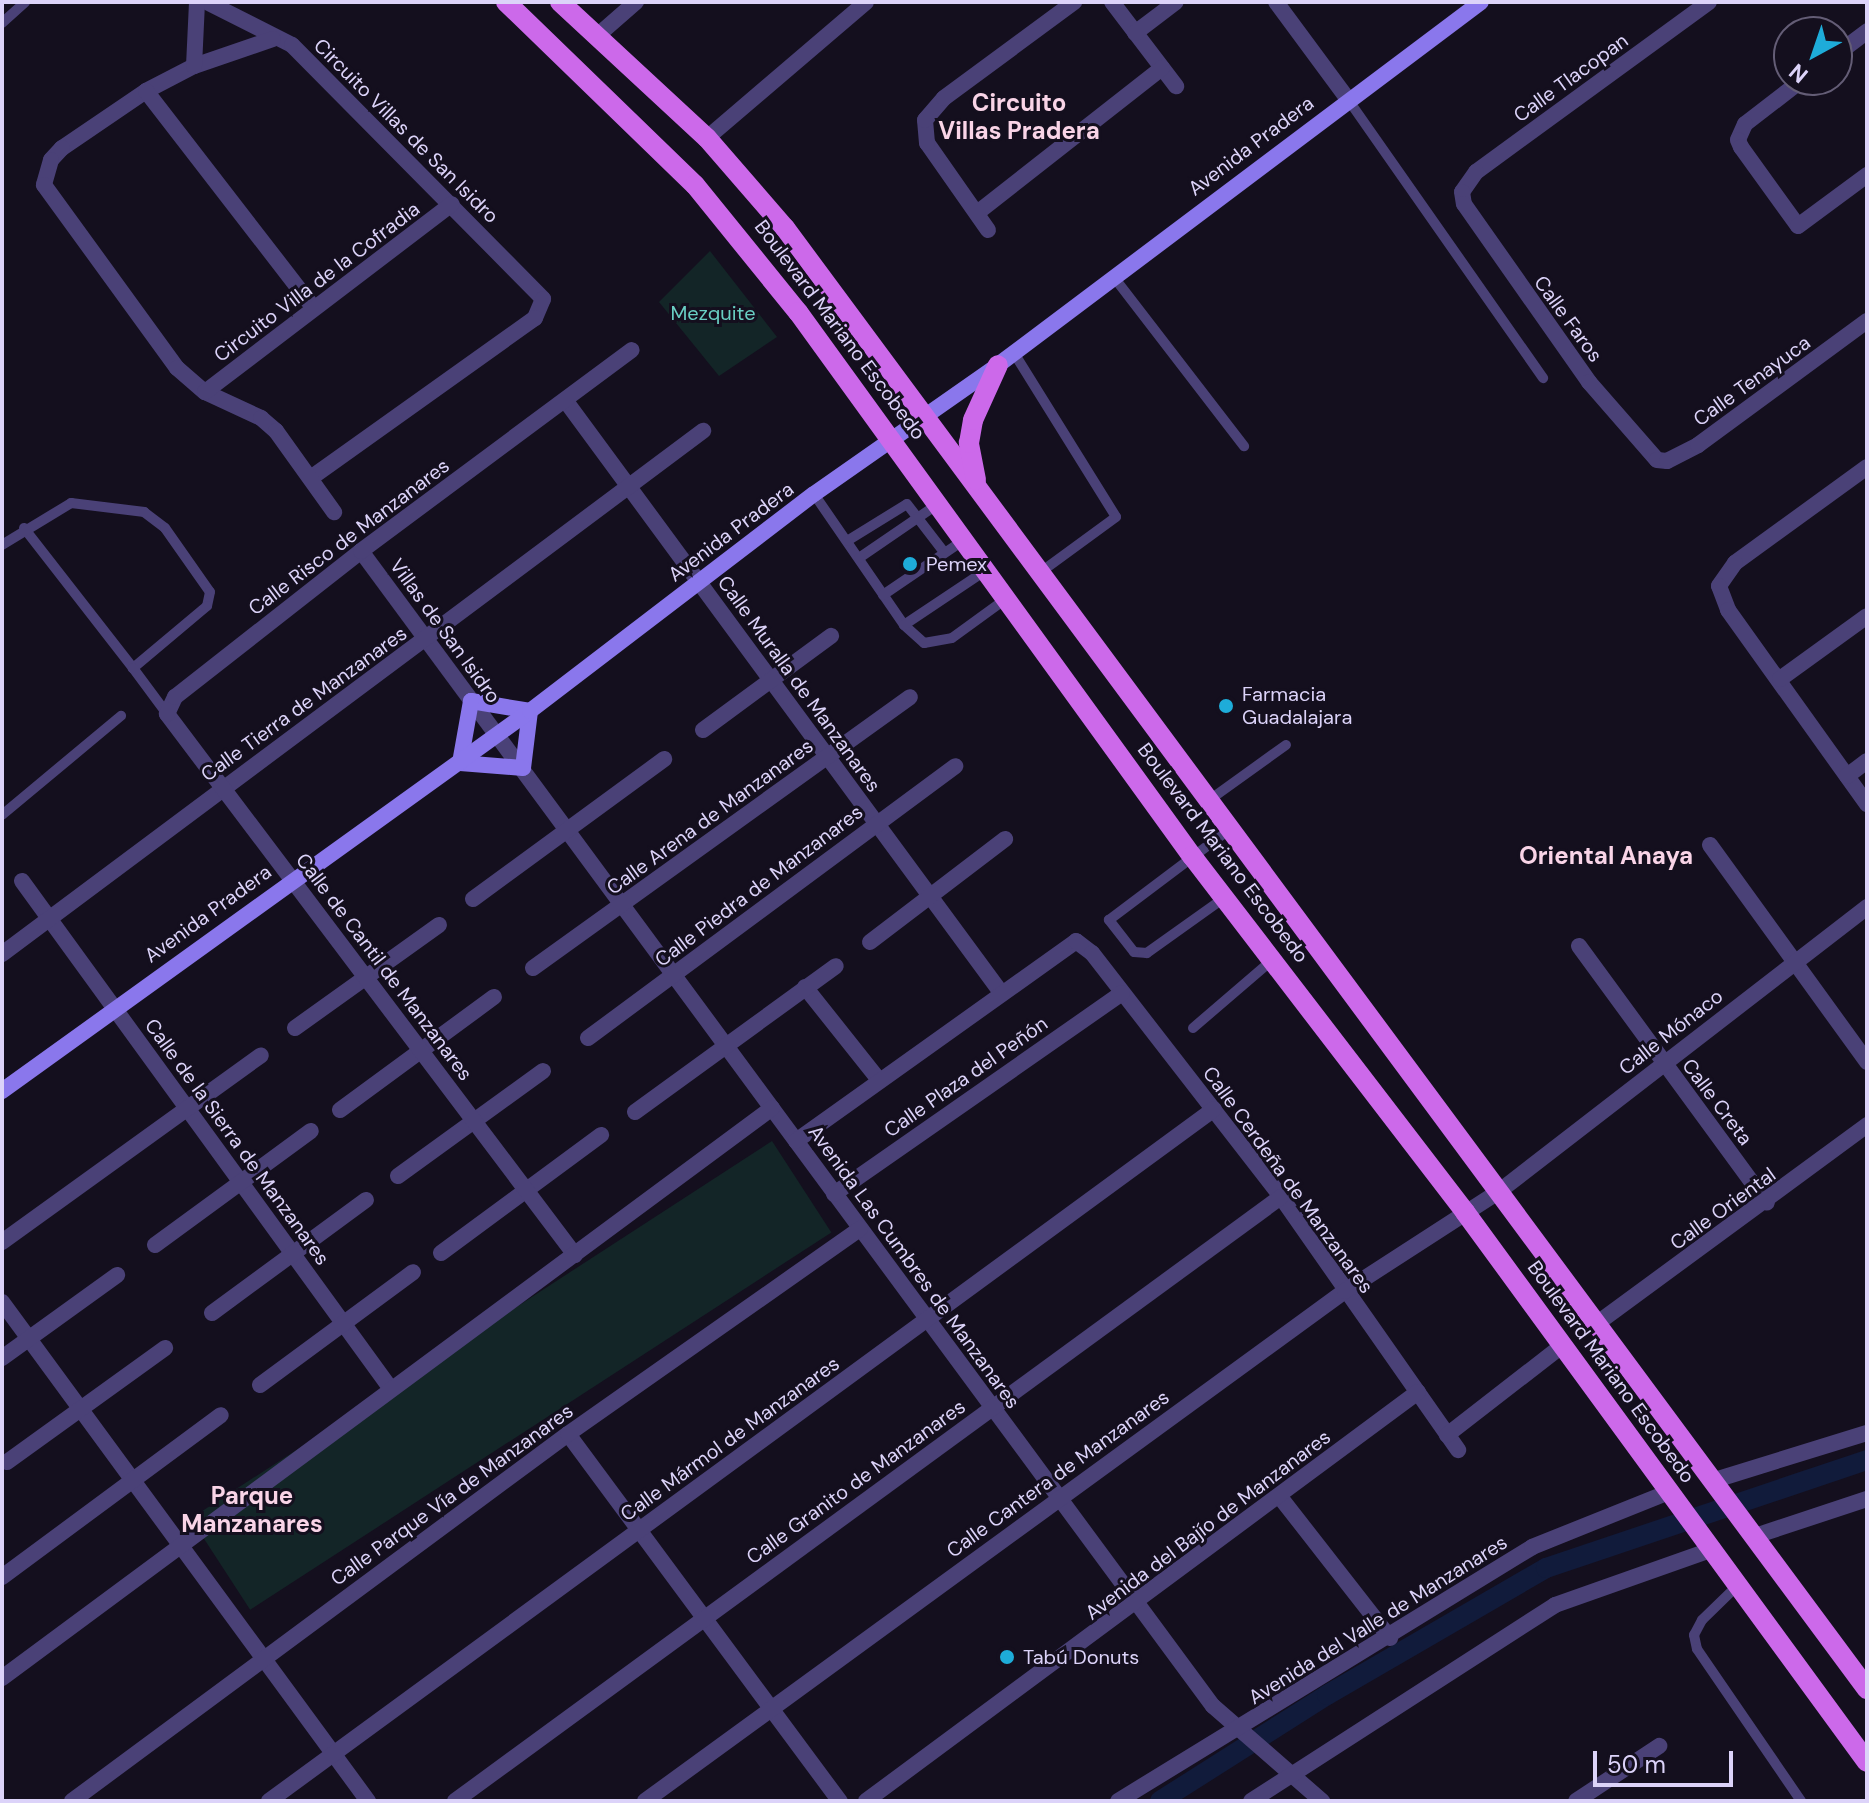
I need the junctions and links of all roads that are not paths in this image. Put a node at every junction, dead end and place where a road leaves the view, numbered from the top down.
1 (25, 2) edge
2 (197, 2) edge
3 (207, 2) edge
4 (506, 2) edge
5 (560, 2) edge
6 (636, 2) edge
7 (866, 2) edge
8 (1074, 2) edge
9 (1112, 2) edge
10 (1176, 2) edge
11 (1276, 2) edge
12 (1481, 2) edge
13 (1709, 2) edge
14 (2, 23) edge
15 (1135, 33) junction
16 (597, 36) junction
17 (273, 39) junction
18 (194, 66) junction
19 (1162, 68) junction
20 (1176, 86) dead end
21 (146, 91) junction
22 (1781, 96) edge
23 (1347, 98) junction
24 (707, 138) junction
25 (1867, 175) edge
26 (1462, 192) joint
27 (452, 204) junction
28 (977, 213) junction
29 (988, 230) dead end
30 (1113, 276) junction
31 (314, 308) junction
32 (1867, 321) edge
33 (632, 350) dead end
34 (1006, 359) junction
35 (1543, 378) dead end
36 (205, 392) junction
37 (565, 400) junction
38 (926, 414) junction
39 (703, 431) dead end
40 (894, 439) junction
41 (1244, 446) dead end
42 (1657, 460) joint
43 (1867, 467) edge
44 (312, 477) junction
45 (629, 487) junction
46 (814, 494) junction
47 (982, 499) junction
48 (940, 503) junction
49 (334, 512) dead end
50 (918, 518) junction
51 (24, 528) junction
52 (965, 539) junction
53 (847, 541) junction
54 (2, 545) edge
55 (361, 551) junction
56 (944, 552) junction
57 (859, 558) junction
58 (988, 569) junction
59 (1038, 575) junction
60 (700, 581) junction
61 (883, 595) junction
62 (1008, 597) junction
63 (1867, 616) edge
64 (904, 625) junction
65 (831, 636) dead end
66 (427, 640) junction
67 (133, 668) junction
68 (1780, 679) junction
69 (771, 680) junction
70 (910, 697) dead end
71 (471, 701) junction
72 (163, 709) junction
73 (530, 711) junction
74 (121, 716) dead end
75 (703, 730) dead end
76 (496, 735) junction
77 (1286, 745) dead end
78 (827, 757) junction
79 (664, 759) dead end
80 (1867, 761) edge
81 (460, 763) junction
82 (955, 766) dead end
83 (523, 768) junction
84 (1847, 776) junction
85 (224, 785) junction
86 (1207, 802) junction
87 (1867, 804) edge
88 (2, 815) edge
89 (876, 823) junction
90 (567, 829) junction
91 (1227, 831) junction
92 (1005, 839) dead end
93 (1710, 845) dead end
94 (1192, 856) junction
95 (292, 878) junction
96 (22, 881) dead end
97 (930, 897) junction
98 (1224, 898) junction
99 (473, 899) dead end
100 (623, 906) junction
101 (1867, 907) edge
102 (49, 920) junction
103 (439, 925) dead end
104 (870, 942) dead end
105 (1579, 946) dead end
106 (2, 954) edge
107 (1272, 960) junction
108 (1797, 960) junction
109 (836, 966) dead end
110 (533, 968) dead end
111 (675, 974) junction
112 (367, 977) junction
113 (805, 987) junction
114 (1000, 991) junction
115 (1122, 993) junction
116 (494, 997) dead end
117 (114, 1008) junction
118 (295, 1028) dead end
119 (1193, 1028) dead end
120 (588, 1038) dead end
121 (725, 1045) junction
122 (423, 1051) junction
123 (261, 1055) dead end
124 (1867, 1062) edge
125 (1664, 1064) junction
126 (543, 1071) dead end
127 (879, 1080) junction
128 (2, 1091) edge
129 (772, 1108) junction
130 (1214, 1109) junction
131 (340, 1110) dead end
132 (186, 1112) junction
133 (635, 1112) dead end
134 (475, 1121) junction
135 (1867, 1125) edge
136 (311, 1131) dead end
137 (601, 1135) dead end
138 (796, 1141) junction
139 (398, 1176) dead end
140 (241, 1184) junction
141 (526, 1190) junction
142 (1501, 1190) junction
143 (834, 1194) junction
144 (1281, 1197) junction
145 (366, 1200) dead end
146 (1767, 1203) junction
147 (1465, 1212) junction
148 (860, 1229) junction
149 (2, 1242) edge
150 (155, 1245) dead end
151 (294, 1252) junction
152 (441, 1253) dead end
153 (575, 1255) junction
154 (413, 1272) dead end
155 (117, 1275) dead end
156 (1345, 1291) junction
157 (2, 1302) edge
158 (212, 1313) dead end
159 (926, 1320) junction
160 (343, 1322) junction
161 (1599, 1322) junction
162 (28, 1339) junction
163 (1563, 1345) junction
164 (165, 1348) dead end
165 (2, 1358) edge
166 (260, 1385) dead end
167 (391, 1389) junction
168 (1418, 1392) junction
169 (993, 1408) junction
170 (82, 1410) junction
171 (221, 1415) dead end
172 (1867, 1433) edge
173 (568, 1434) junction
174 (1447, 1435) junction
175 (1458, 1450) dead end
176 (7, 1462) dead end
177 (133, 1481) junction
178 (1718, 1484) junction
179 (1059, 1496) junction
180 (1280, 1497) junction
181 (1674, 1499) junction
182 (1867, 1499) edge
183 (638, 1530) junction
184 (1751, 1530) junction
185 (1708, 1544) junction
186 (182, 1547) junction
187 (2, 1577) edge
188 (1738, 1585) junction
189 (1136, 1604) junction
190 (701, 1619) junction
191 (1390, 1638) junction
192 (264, 1658) junction
193 (2, 1678) edge
194 (1867, 1689) edge
195 (769, 1710) junction
196 (1240, 1734) junction
197 (1659, 1746) dead end
198 (333, 1755) junction
199 (1867, 1762) edge
200 (1287, 1774) junction
201 (72, 1801) edge
202 (269, 1801) edge
203 (368, 1801) edge
204 (455, 1801) edge
205 (645, 1801) edge
206 (840, 1801) edge
207 (866, 1801) edge
208 (1118, 1801) edge
209 (1251, 1801) edge
210 (1322, 1801) edge
211 (1576, 1801) edge
212 (1801, 1801) edge

1 - 14 lane
2 - 18 street
3 - 17 street, Circuito Villas de San Isidro
4 - 40 main road, Boulevard Mariano Escobedo
5 - 16 main road, Boulevard Mariano Escobedo
6 - 16 street
7 - 24 street
8 - 28 street
9 - 15 street
10 - 15 street
11 - 23 street
12 - 23 street, Avenida Pradera
13 - 26 street, Calle Tlacopan
15 - 19 street
16 - 24 main road, Boulevard Mariano Escobedo
17 - 18 street
17 - 27 street, Circuito Villas de San Isidro
18 - 21 street
19 - 20 street
19 - 28 street
21 - 31 street
21 - 36 street
22 - 25 street
23 - 30 street, Avenida Pradera
23 - 35 lane
24 - 38 main road, Boulevard Mariano Escobedo
26 - 42 street, Calle Faros
27 - 31 street, Circuito Villa de la Cofradia
27 - 44 street, Circuito Villas de San Isidro
28 - 29 street
30 - 34 street, Avenida Pradera
30 - 41 lane
31 - 36 street, Circuito Villa de la Cofradia
32 - 42 street, Calle Tenayuca
33 - 37 street, Calle Risco de Manzanares
34 - 38 street, Avenida Pradera
34 - 47 main road
34 - 59 lane
36 - 44 street
37 - 45 street, Calle Muralla de Manzanares
37 - 55 street, Calle Risco de Manzanares
38 - 40 street, Avenida Pradera
38 - 47 main road, Boulevard Mariano Escobedo
39 - 45 street, Calle Tierra de Manzanares
40 - 46 street, Avenida Pradera
40 - 48 main road, Boulevard Mariano Escobedo
43 - 68 street
44 - 49 street
45 - 60 street, Calle Muralla de Manzanares
45 - 66 street, Calle Tierra de Manzanares
46 - 53 lane
46 - 60 street, Avenida Pradera
47 - 59 main road, Boulevard Mariano Escobedo
48 - 50 lane
48 - 52 main road, Boulevard Mariano Escobedo
50 - 53 lane
50 - 56 lane
50 - 57 lane
51 - 54 lane
51 - 67 lane
51 - 67 lane
52 - 56 lane
52 - 58 main road, Boulevard Mariano Escobedo
53 - 57 lane
55 - 66 street, Villas de San Isidro
55 - 72 street, Calle Risco de Manzanares
56 - 61 lane
57 - 61 lane
58 - 62 main road, Boulevard Mariano Escobedo
58 - 64 lane
59 - 86 main road, Boulevard Mariano Escobedo
60 - 69 street, Calle Muralla de Manzanares
60 - 73 street, Avenida Pradera
61 - 64 lane
62 - 64 lane
62 - 94 main road, Boulevard Mariano Escobedo
63 - 68 street
65 - 69 street
66 - 71 street, Villas de San Isidro
66 - 85 street, Calle Tierra de Manzanares
67 - 72 lane
68 - 84 street
69 - 75 street
69 - 78 street, Calle Muralla de Manzanares
70 - 78 street, Calle Arena de Manzanares
71 - 73 street
71 - 76 street, Villas de San Isidro
71 - 81 street
72 - 85 street, Calle de Cantil de Manzanares
73 - 76 street, Avenida Pradera
73 - 83 street
74 - 88 lane
76 - 81 street, Avenida Pradera
76 - 83 street, Avenida Las Cumbres de Manzanares
77 - 86 lane
78 - 89 street, Calle Muralla de Manzanares
78 - 100 street, Calle Arena de Manzanares
79 - 90 street
80 - 84 street
81 - 83 street
81 - 95 street, Avenida Pradera
82 - 89 street, Calle Piedra de Manzanares
83 - 90 street, Avenida Las Cumbres de Manzanares
84 - 87 street
85 - 95 street, Calle de Cantil de Manzanares
85 - 102 street, Calle Tierra de Manzanares
86 - 91 main road, Boulevard Mariano Escobedo
89 - 97 street, Calle Muralla de Manzanares
89 - 111 street, Calle Piedra de Manzanares
90 - 99 street
90 - 100 street, Avenida Las Cumbres de Manzanares
91 - 94 lane
91 - 142 main road, Boulevard Mariano Escobedo
92 - 97 street
93 - 108 street
94 - 98 main road, Boulevard Mariano Escobedo
94 - 98 lane
95 - 112 street, Calle de Cantil de Manzanares
95 - 117 street, Avenida Pradera
96 - 102 street, Calle de la Sierra de Manzanares
97 - 104 street
97 - 114 street, Calle Muralla de Manzanares
98 - 107 main road, Boulevard Mariano Escobedo
100 - 110 street, Calle Arena de Manzanares
100 - 111 street, Avenida Las Cumbres de Manzanares
101 - 108 street, Calle Mónaco
102 - 106 street, Calle Tierra de Manzanares
102 - 117 street, Calle de la Sierra de Manzanares
103 - 112 street
105 - 125 street, Calle Creta
107 - 119 lane
107 - 147 main road, Boulevard Mariano Escobedo
108 - 124 street
108 - 125 street, Calle Mónaco
109 - 113 street
111 - 120 street, Calle Piedra de Manzanares
111 - 121 street, Avenida Las Cumbres de Manzanares
112 - 118 street
112 - 122 street, Calle de Cantil de Manzanares
113 - 121 street
113 - 127 street
114 - 115 street, Calle Cerdeña de Manzanares
114 - 127 street
115 - 130 street, Calle Cerdeña de Manzanares
115 - 143 street, Calle Plaza del Peñón
116 - 122 street
117 - 128 street, Avenida Pradera
117 - 132 street, Calle de la Sierra de Manzanares
121 - 129 street, Avenida Las Cumbres de Manzanares
121 - 133 street
122 - 131 street
122 - 134 street, Calle de Cantil de Manzanares
123 - 132 street
125 - 142 street, Calle Mónaco
125 - 146 street, Calle Creta
126 - 134 street
127 - 138 street
129 - 138 street, Avenida Las Cumbres de Manzanares
129 - 153 street
130 - 144 street, Calle Cerdeña de Manzanares
130 - 159 street, Calle Mármol de Manzanares
132 - 140 street, Calle de la Sierra de Manzanares
132 - 149 street
134 - 139 street
134 - 141 street, Calle de Cantil de Manzanares
135 - 146 street, Calle Oriental
136 - 140 street
137 - 141 street
138 - 143 street, Avenida Las Cumbres de Manzanares
140 - 150 street
140 - 151 street, Calle de la Sierra de Manzanares
141 - 152 street
141 - 153 street, Calle de Cantil de Manzanares
142 - 147 street, Calle Cantera de Manzanares
142 - 161 main road, Boulevard Mariano Escobedo
143 - 148 street, Avenida Las Cumbres de Manzanares
144 - 156 street, Calle Cerdeña de Manzanares
144 - 169 street, Calle Granito de Manzanares
145 - 151 street
146 - 161 street, Calle Oriental
147 - 156 street, Calle Cantera de Manzanares
147 - 163 main road, Boulevard Mariano Escobedo
148 - 159 street, Avenida Las Cumbres de Manzanares
148 - 173 street, Calle Parque Vía de Manzanares
151 - 158 street
151 - 160 street, Calle de la Sierra de Manzanares
153 - 167 street
154 - 160 street
155 - 162 street
156 - 168 street, Calle Cerdeña de Manzanares
156 - 179 street, Calle Cantera de Manzanares
157 - 162 street
159 - 169 street, Avenida Las Cumbres de Manzanares
159 - 183 street, Calle Mármol de Manzanares
160 - 166 street
160 - 167 street, Calle de la Sierra de Manzanares
161 - 178 main road, Boulevard Mariano Escobedo
162 - 165 street
162 - 170 street
163 - 174 street
163 - 181 main road, Boulevard Mariano Escobedo
164 - 170 street
167 - 186 street
168 - 174 street, Calle Cerdeña de Manzanares
168 - 180 street, Avenida del Bajío de Manzanares
169 - 179 street, Avenida Las Cumbres de Manzanares
169 - 190 street, Calle Granito de Manzanares
170 - 176 street
170 - 177 street
171 - 177 street
172 - 178 street
173 - 183 street
173 - 192 street, Calle Parque Vía de Manzanares
174 - 175 street, Calle Cerdeña de Manzanares
177 - 186 street
177 - 187 street
178 - 184 main road, Boulevard Mariano Escobedo
179 - 189 street, Avenida Las Cumbres de Manzanares
179 - 195 street, Calle Cantera de Manzanares
180 - 189 street, Avenida del Bajío de Manzanares
180 - 191 street
181 - 185 main road, Boulevard Mariano Escobedo
181 - 191 street, Avenida del Valle de Manzanares
182 - 184 street
183 - 190 street
183 - 198 street, Calle Mármol de Manzanares
184 - 194 main road, Boulevard Mariano Escobedo
185 - 188 main road, Boulevard Mariano Escobedo
185 - 200 street
186 - 192 street
186 - 193 street
188 - 199 main road, Boulevard Mariano Escobedo
188 - 212 lane
189 - 196 street, Avenida Las Cumbres de Manzanares
189 - 207 street, Avenida del Bajío de Manzanares
190 - 195 street
190 - 204 street, Calle Granito de Manzanares
191 - 196 street, Avenida del Valle de Manzanares
192 - 198 street
192 - 201 street, Calle Parque Vía de Manzanares
195 - 205 street, Calle Cantera de Manzanares
195 - 206 street
196 - 200 street, Avenida Las Cumbres de Manzanares
196 - 208 street, Avenida del Valle de Manzanares
197 - 211 street
198 - 202 street, Calle Mármol de Manzanares
198 - 203 street
200 - 209 street
200 - 210 street, Avenida Las Cumbres de Manzanares

